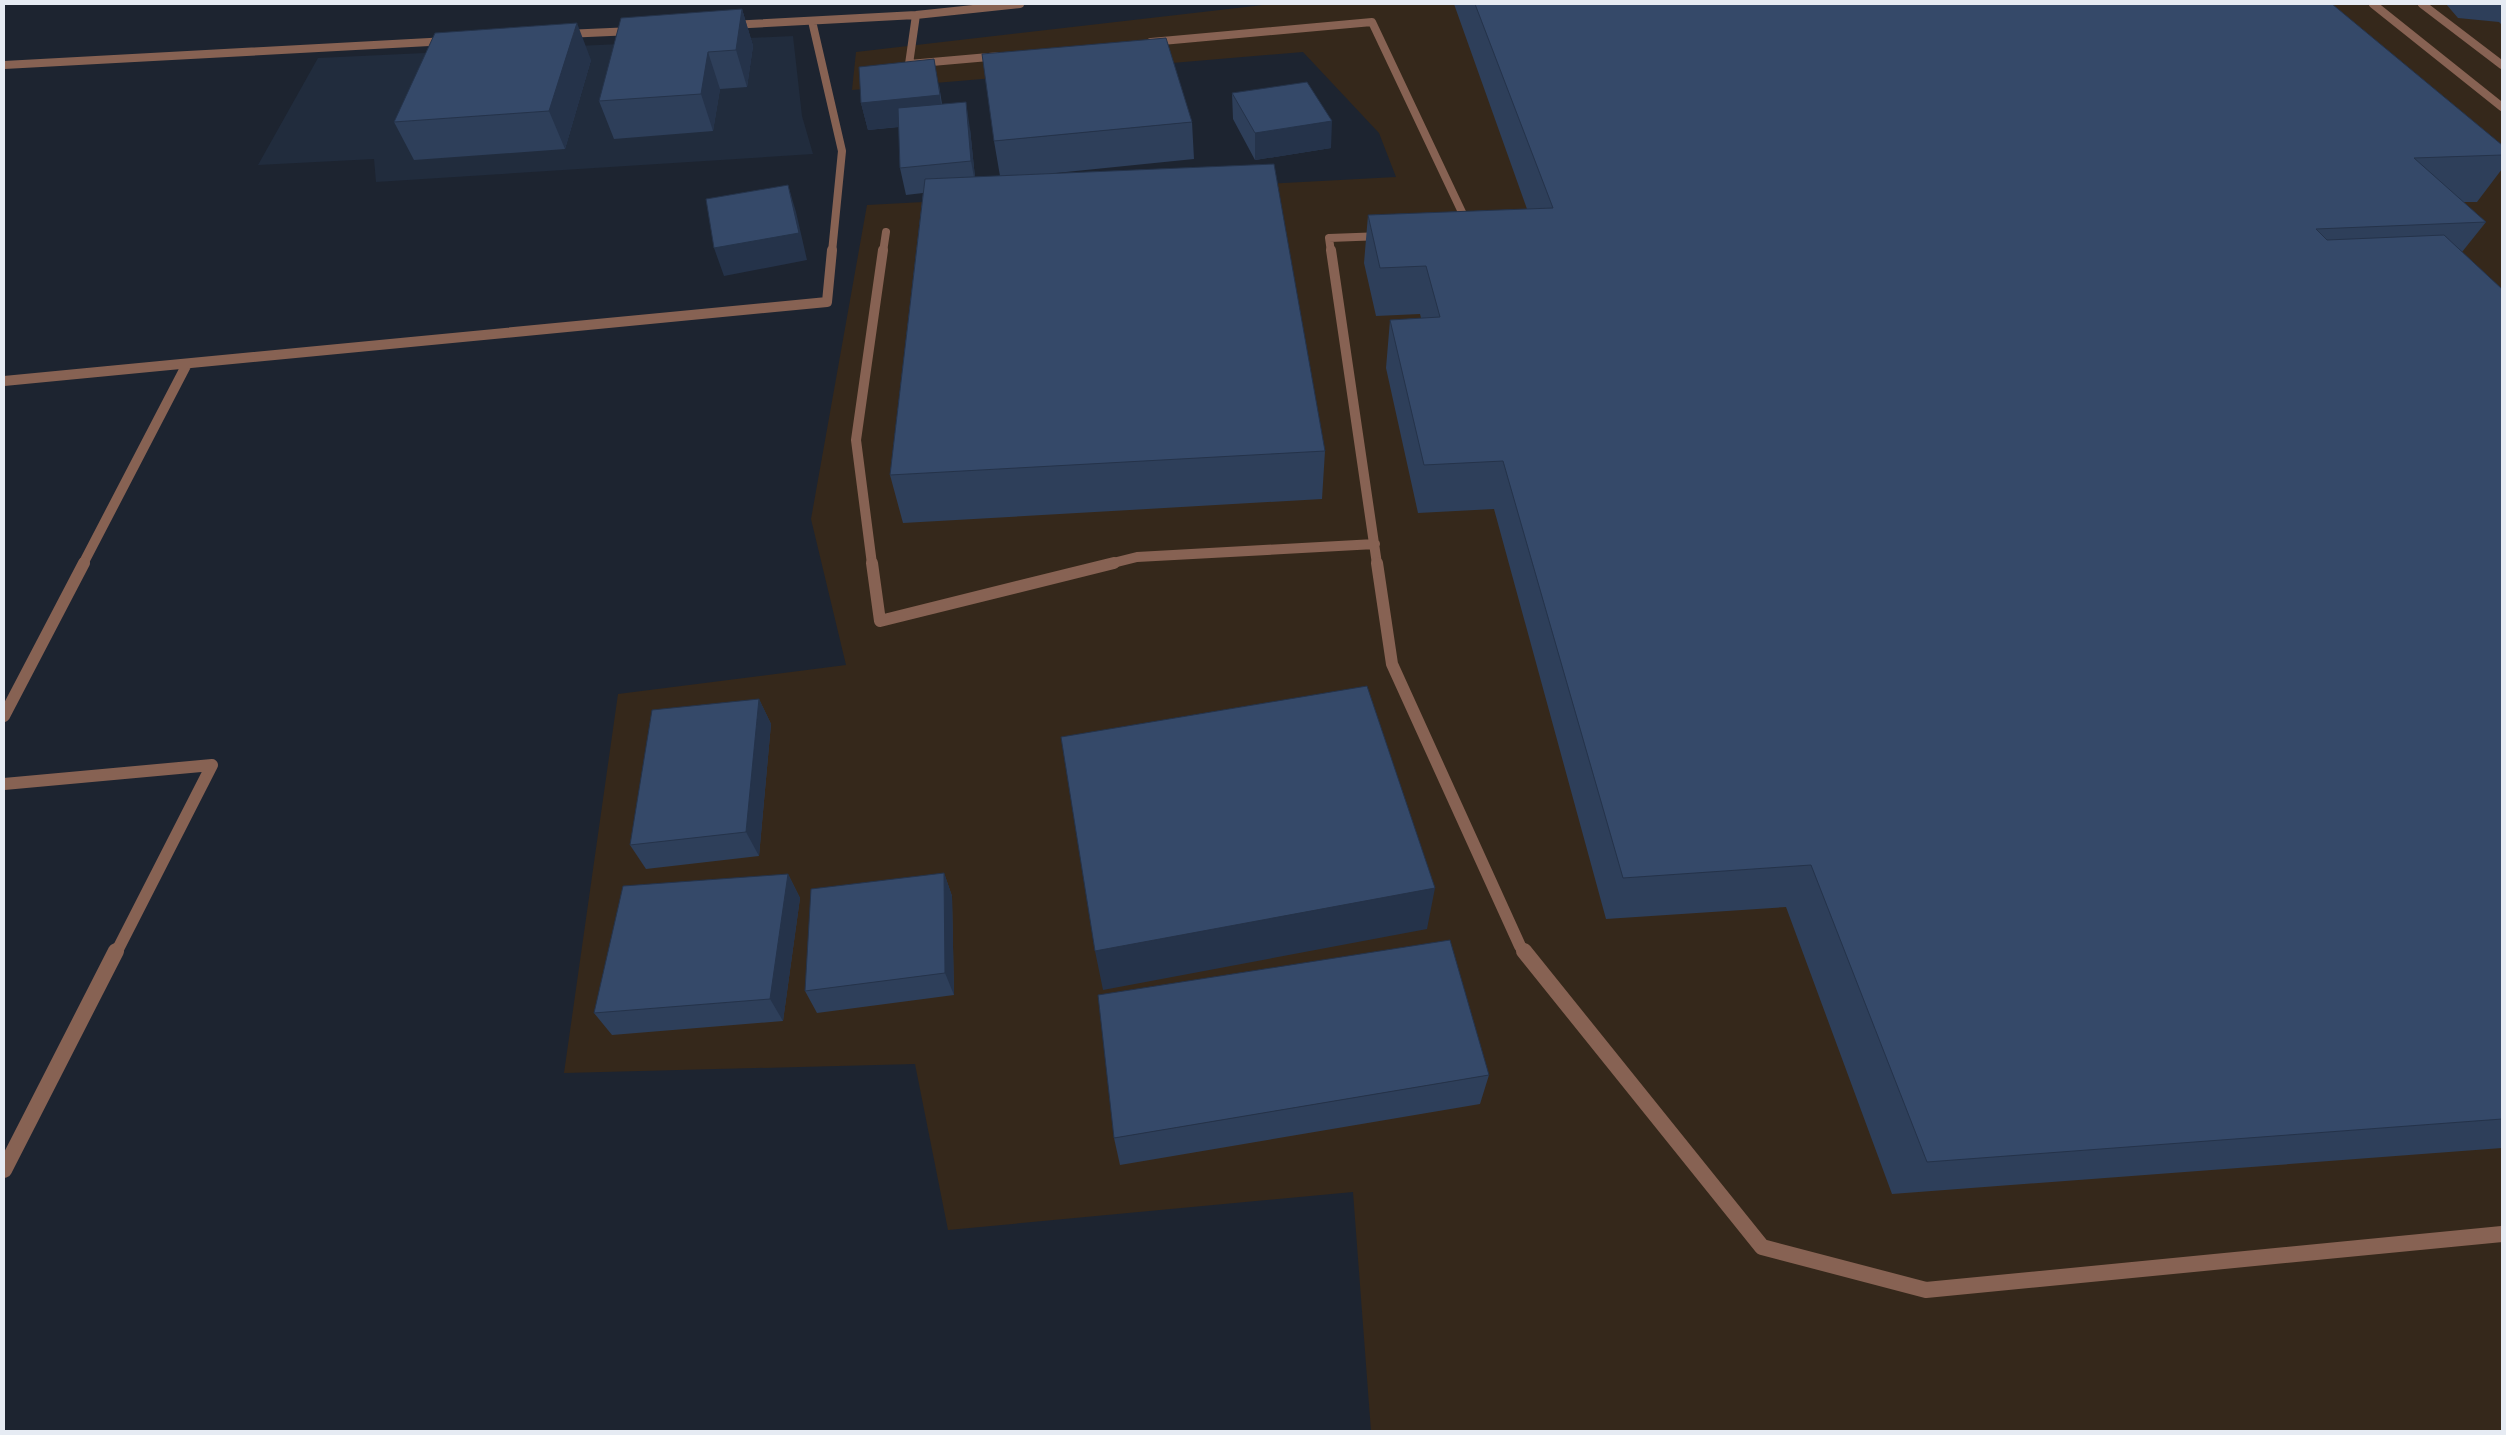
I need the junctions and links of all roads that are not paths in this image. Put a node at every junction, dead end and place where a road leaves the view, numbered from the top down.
1 (1020, 4) edge
2 (2372, 4) edge
3 (2422, 4) edge
4 (916, 15) junction
5 (812, 20) junction
6 (724, 26) edge
7 (646, 30) edge
8 (558, 35) edge
9 (460, 40) edge
10 (1136, 44) edge
11 (1018, 54) edge
12 (2502, 65) edge
13 (4, 66) edge
14 (2502, 108) edge
15 (886, 232) dead end
16 (1453, 233) edge
17 (1396, 235) edge
18 (187, 364) junction
19 (4, 381) edge
20 (1375, 544) junction
21 (4, 716) edge
22 (4, 784) edge
23 (4, 1170) edge
24 (2502, 1234) edge

1 - 4 street
2 - 14 street
3 - 12 street
4 - 5 street
4 - 11 street
5 - 6 street
5 - 18 street
7 - 8 street
9 - 13 street
10 - 16 street
15 - 20 street
17 - 20 street
18 - 19 street
18 - 21 street
20 - 24 street
22 - 23 street

